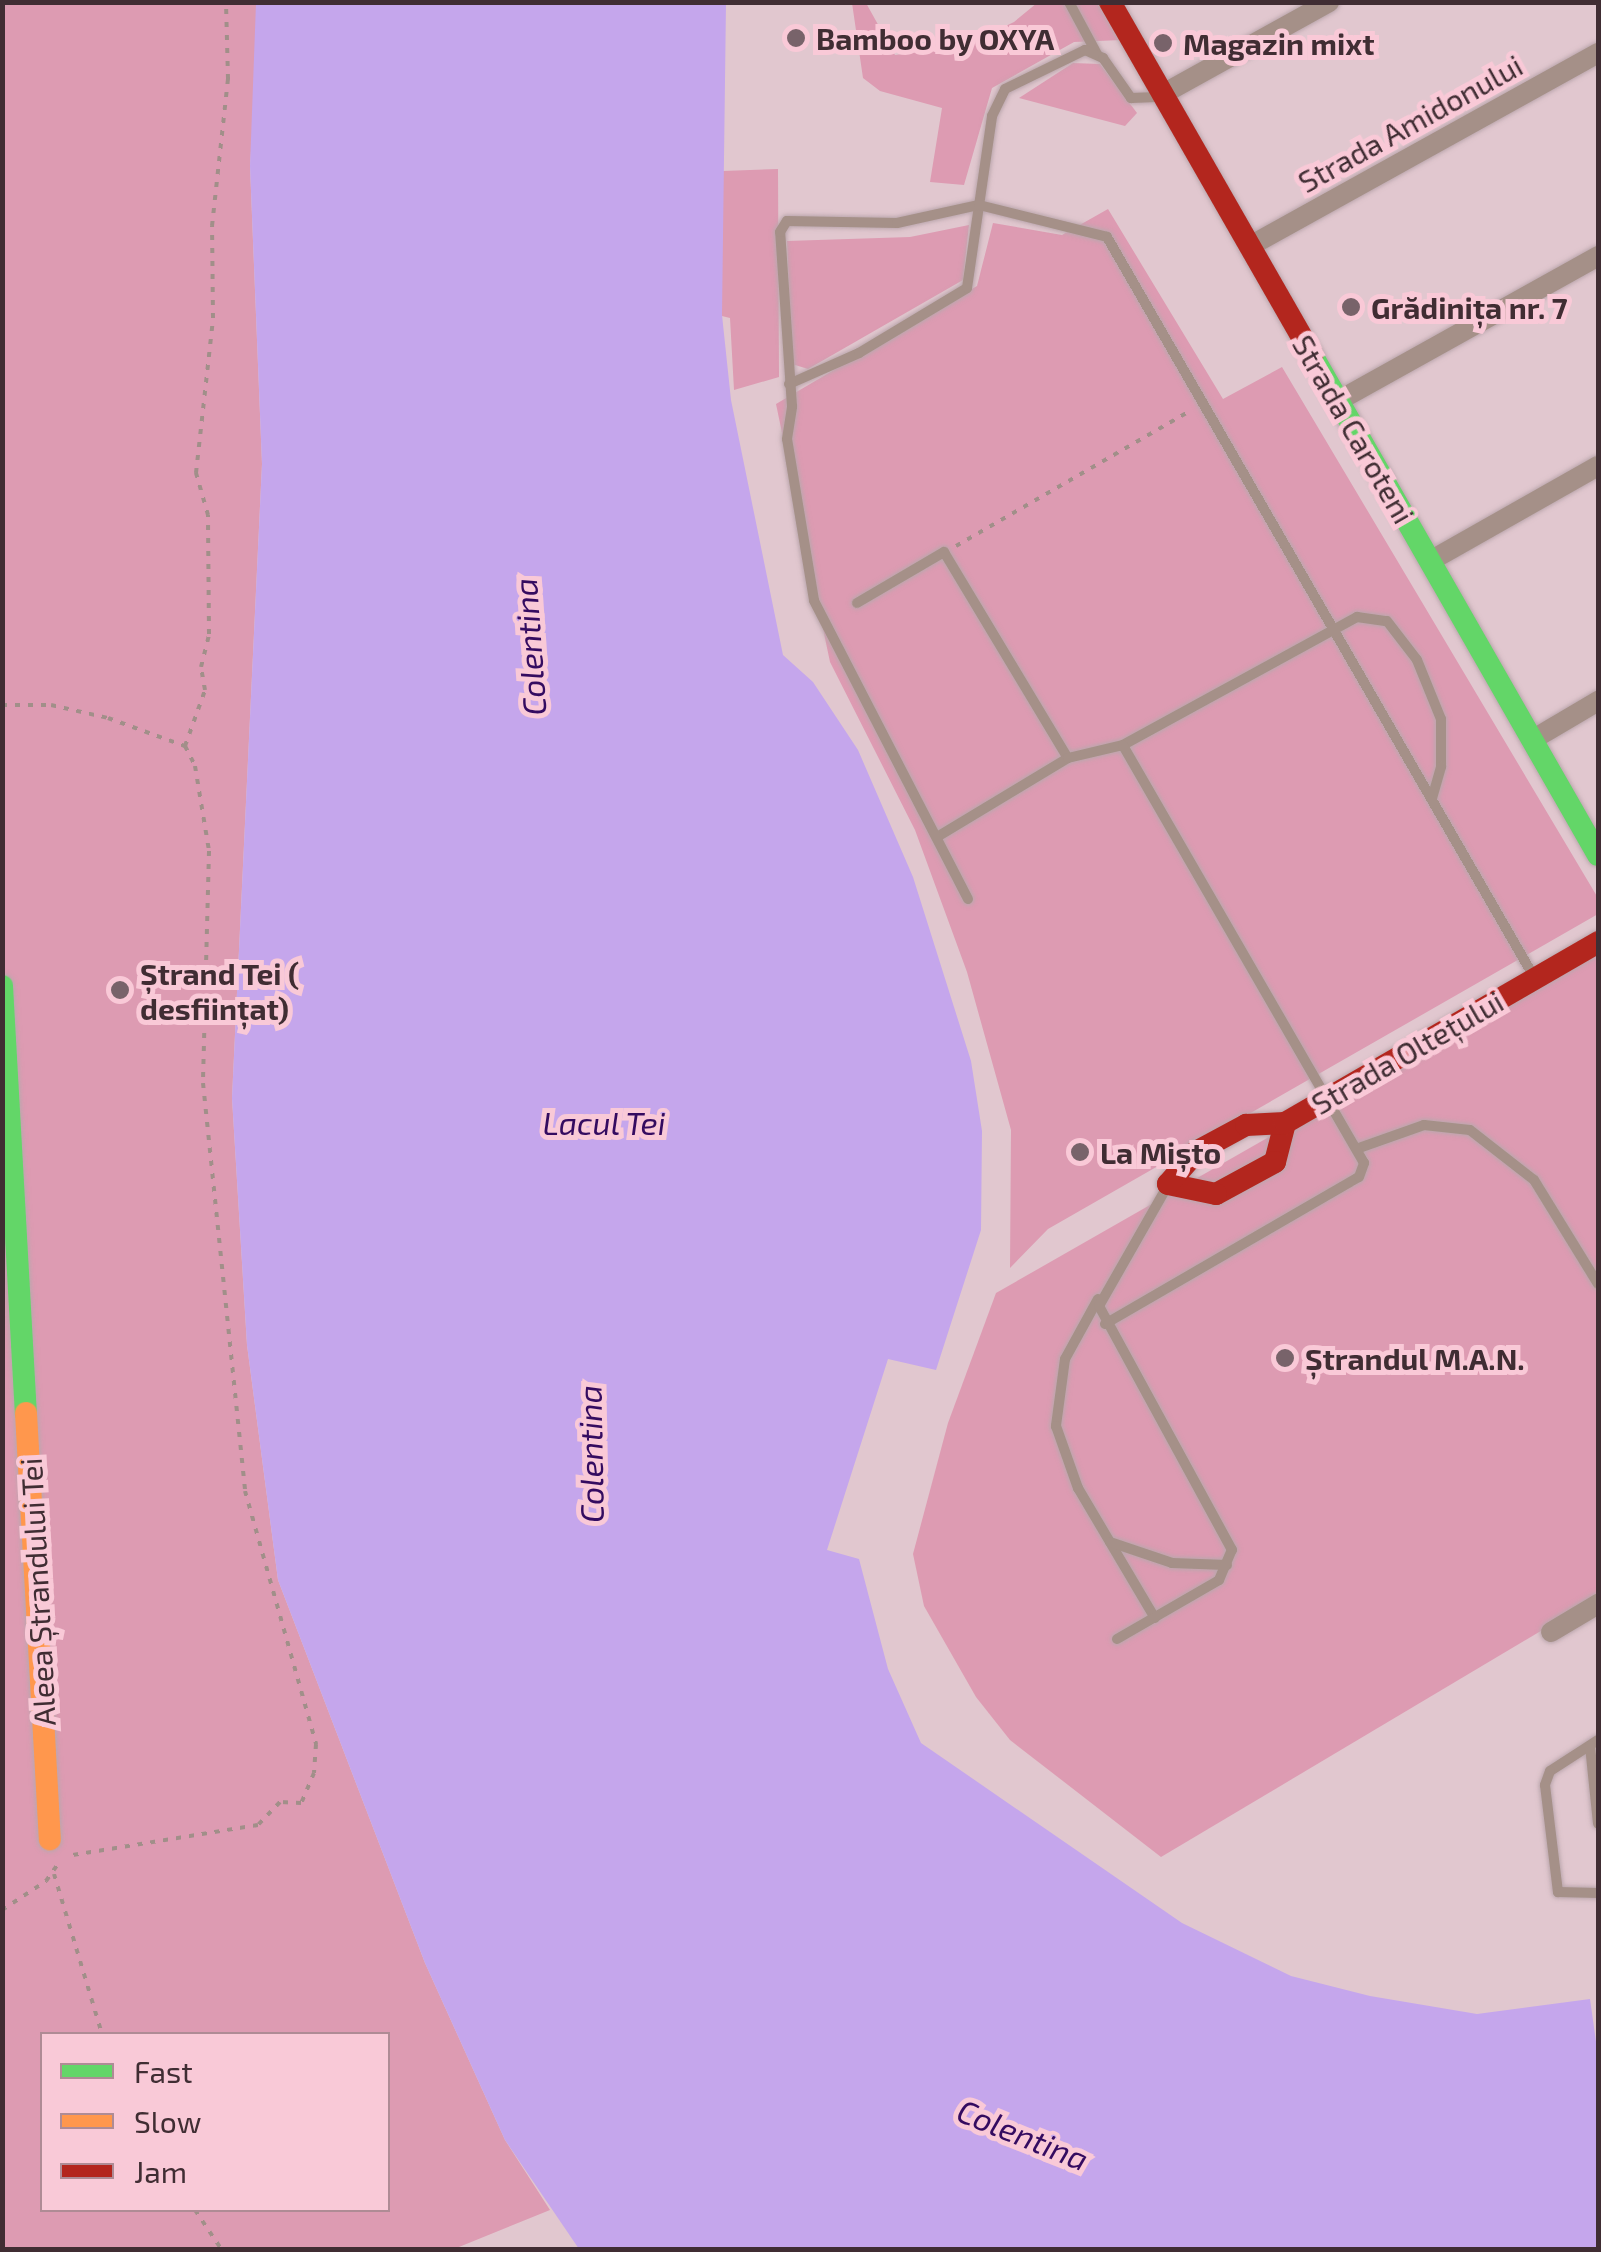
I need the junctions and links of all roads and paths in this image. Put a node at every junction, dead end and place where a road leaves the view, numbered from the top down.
1 (226, 2) edge
2 (1069, 2) edge
3 (1110, 2) edge
4 (1328, 2) edge
5 (1598, 52) edge
6 (1098, 55) junction
7 (1163, 94) junction
8 (979, 205) junction
9 (1250, 246) junction
10 (1598, 256) edge
11 (789, 384) junction
12 (1338, 401) junction
13 (1203, 403) junction
14 (1598, 466) edge
15 (944, 552) junction
16 (1430, 561) junction
17 (857, 603) dead end
18 (1331, 626) junction
19 (1598, 701) edge
20 (2, 705) edge
21 (1532, 740) junction
22 (1122, 745) junction
23 (185, 746) junction
24 (1068, 758) junction
25 (1432, 800) junction
26 (937, 838) junction
27 (1598, 855) edge
28 (968, 899) dead end
29 (1598, 942) edge
30 (1535, 978) junction
31 (2, 986) edge
32 (1326, 1099) junction
33 (1285, 1123) junction
34 (1358, 1148) junction
35 (1168, 1184) junction
36 (1598, 1284) edge
37 (1101, 1294) junction
38 (1106, 1324) junction
39 (1109, 1541) junction
40 (1228, 1565) junction
41 (1598, 1604) edge
42 (1155, 1618) junction
43 (1551, 1632) dead end
44 (1117, 1639) dead end
45 (1594, 1743) edge
46 (1598, 1824) edge
47 (50, 1839) joint
48 (53, 1871) junction
49 (1598, 1893) edge
50 (2, 1910) edge
51 (101, 2032) edge
52 (196, 2212) edge
53 (222, 2250) edge

1 - 23 path
2 - 6 lane
3 - 7 street, Strada Caroteni
4 - 7 street
5 - 9 street, Strada Amidonului
6 - 7 lane
6 - 8 lane
7 - 9 street, Strada Caroteni
8 - 11 lane
8 - 11 lane
8 - 13 lane
9 - 12 street, Strada Caroteni
10 - 12 street
11 - 26 lane
12 - 16 street, Strada Caroteni
13 - 15 path
13 - 18 lane
14 - 16 street
15 - 17 lane
15 - 24 lane
16 - 21 street, Strada Caroteni
18 - 22 lane
18 - 25 lane
18 - 25 lane
19 - 21 street
20 - 23 path
21 - 27 street, Strada Caroteni
22 - 24 lane
22 - 32 lane
23 - 48 path
24 - 26 lane
25 - 30 lane
26 - 28 lane
29 - 30 street, Strada Oltețului
30 - 32 street, Strada Oltețului
31 - 47 street, Aleea Ștrandului Tei
32 - 33 street, Strada Oltețului
32 - 34 lane
33 - 35 street, Strada Oltețului
33 - 35 street
34 - 36 lane
34 - 38 lane
35 - 37 lane
37 - 38 lane
37 - 39 lane
38 - 40 lane
39 - 40 lane
39 - 42 lane
40 - 42 lane
41 - 43 street
42 - 44 lane
45 - 46 lane
45 - 49 lane
47 - 48 path
48 - 50 path
48 - 51 path
52 - 53 path

